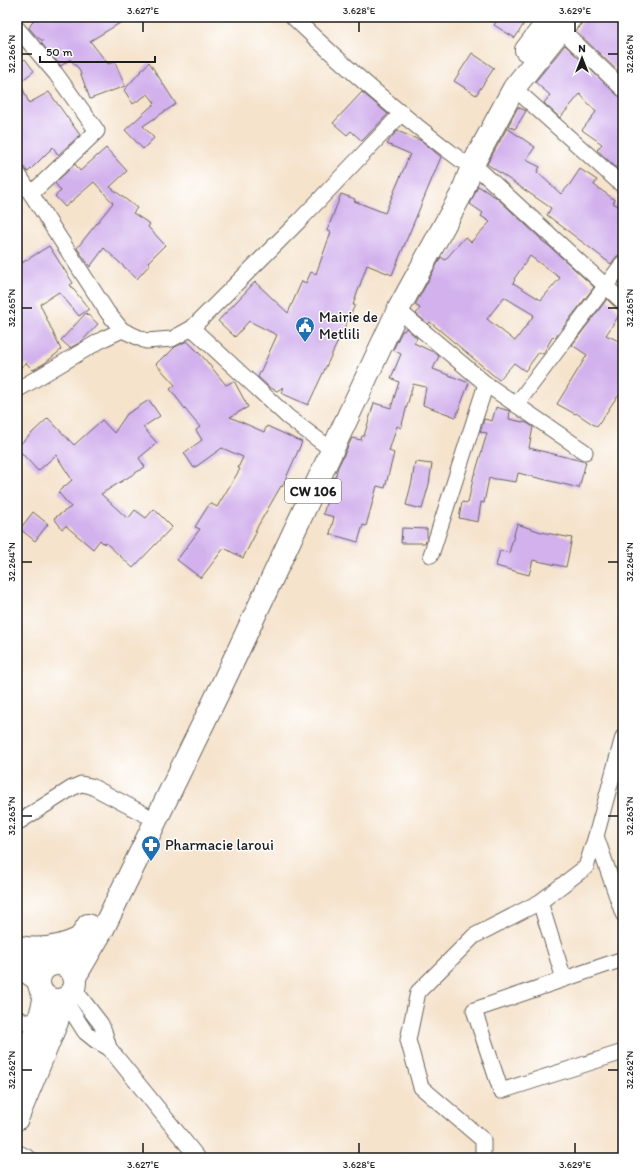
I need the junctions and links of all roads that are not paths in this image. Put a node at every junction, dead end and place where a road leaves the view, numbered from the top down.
1 (293, 17) edge
2 (561, 21) edge
3 (17, 28) edge
4 (514, 88) junction
5 (623, 89) edge
6 (402, 113) junction
7 (468, 162) junction
8 (17, 172) edge
9 (623, 186) edge
10 (31, 194) junction
11 (623, 263) edge
12 (604, 286) junction
13 (623, 302) edge
14 (398, 310) junction
15 (192, 328) junction
16 (122, 330) junction
17 (486, 384) junction
18 (17, 390) edge
19 (516, 405) junction
20 (328, 447) junction
21 (585, 452) dead end
22 (431, 555) dead end
23 (623, 737) edge
24 (144, 814) junction
25 (17, 823) edge
26 (596, 836) junction
27 (540, 902) junction
28 (623, 914) edge
29 (80, 938) junction
30 (18, 953) edge
31 (623, 959) edge
32 (564, 979) junction
33 (59, 984) junction
34 (17, 1018) edge
35 (37, 1028) junction
36 (623, 1052) edge
37 (17, 1078) edge
38 (17, 1119) edge
39 (17, 1152) edge
40 (29, 1158) edge
41 (198, 1158) edge
42 (482, 1158) edge

1 - 6 street
2 - 4 main road, CW 106
2 - 5 street
2 - 7 main road, CW 106
3 - 10 street
4 - 7 main road, CW 106
4 - 9 street
6 - 7 street
6 - 15 street
7 - 12 street
7 - 14 main road, CW 106
7 - 20 main road, CW 106
8 - 10 street
10 - 16 street
11 - 12 street
12 - 13 street
12 - 19 street
14 - 17 street
14 - 20 main road, CW 106
15 - 16 street
15 - 20 street
16 - 18 street
17 - 19 street
17 - 22 street
19 - 21 street
20 - 24 main road, CW 106
20 - 33 main road, CW 106
23 - 26 street
24 - 25 street
24 - 29 main road, CW 106
26 - 27 street
26 - 28 street
27 - 32 street
27 - 42 street
29 - 30 main road
29 - 33 main road, CW 106
30 - 33 main road
31 - 32 street
32 - 36 street
33 - 35 main road
33 - 38 main road, CW 106
33 - 41 street
34 - 35 street
35 - 37 main road
39 - 40 street

